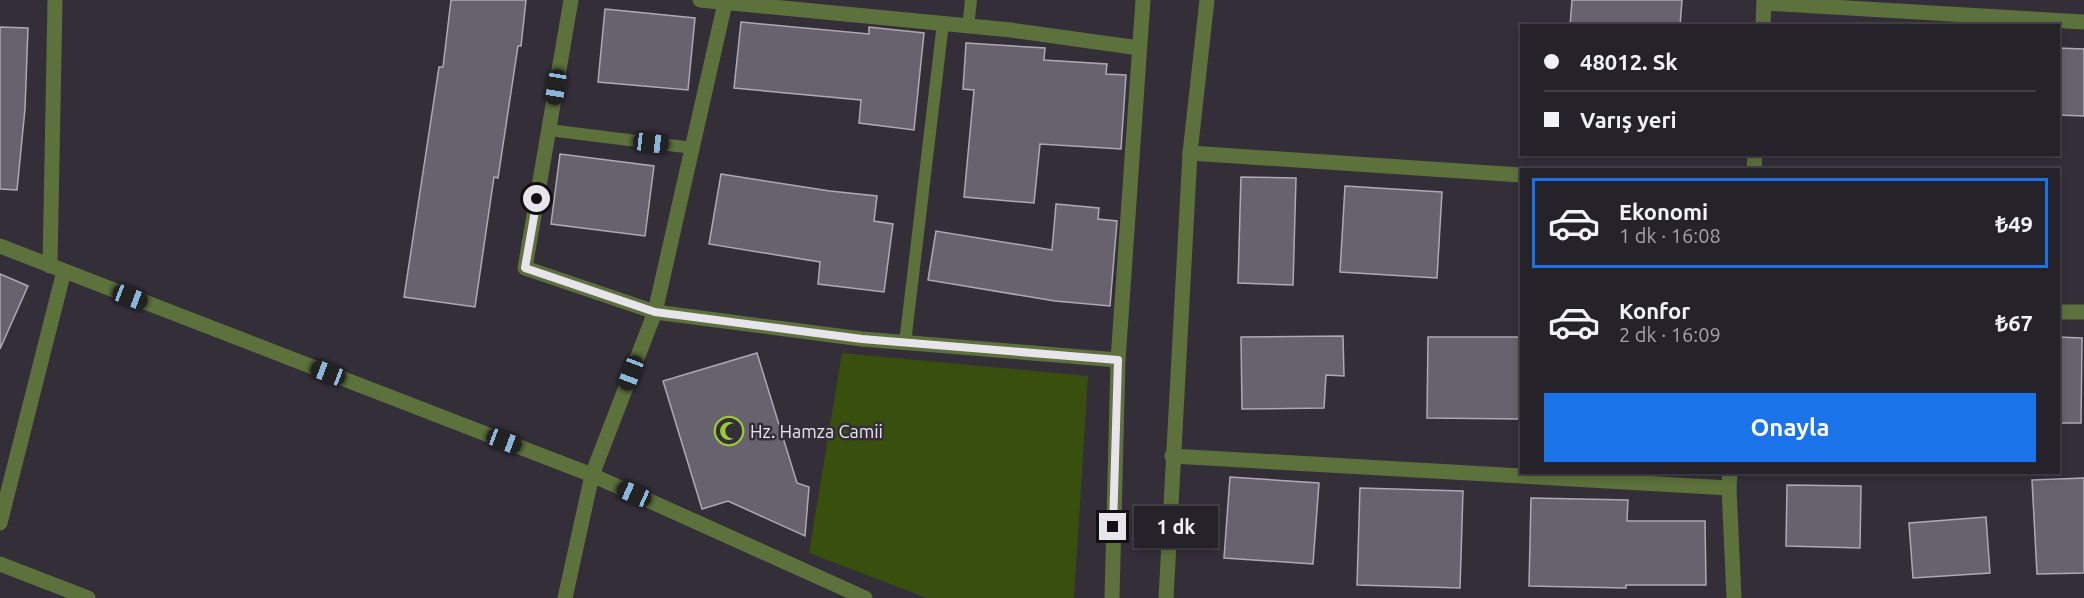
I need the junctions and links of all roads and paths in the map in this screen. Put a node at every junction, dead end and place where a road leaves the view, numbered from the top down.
1 (55, 0) edge
2 (571, 0) edge
3 (700, 0) edge
4 (971, 0) edge
5 (1143, 0) edge
6 (1207, 0) edge
7 (1764, 2) edge
8 (725, 3) junction
9 (2084, 21) edge
10 (943, 23) junction
11 (1763, 24) edge
12 (968, 27) junction
13 (1139, 48) junction
14 (549, 130) junction
15 (693, 148) junction
16 (1190, 153) junction
17 (1520, 175) edge
18 (0, 246) edge
19 (57, 268) junction
20 (655, 312) junction
21 (2060, 312) edge
22 (2084, 312) edge
23 (905, 343) junction
24 (1118, 360) junction
25 (1172, 456) junction
26 (1730, 474) edge
27 (592, 475) junction
28 (1729, 488) junction
29 (0, 523) edge
30 (0, 564) edge
31 (88, 598) edge
32 (565, 598) edge
33 (865, 598) edge
34 (1112, 598) edge
35 (1166, 598) edge
36 (1734, 598) edge

1 - 19 street
2 - 14 street
3 - 8 street
4 - 12 lane
5 - 13 street
6 - 16 street
7 - 9 street
7 - 11 street
8 - 10 street
8 - 15 street
10 - 12 street
10 - 23 lane
12 - 13 street
13 - 24 street
14 - 15 lane
14 - 20 street
15 - 20 street
16 - 17 street
16 - 25 street
18 - 19 street
19 - 27 street
19 - 29 street
20 - 23 street
20 - 27 street
21 - 22 street
23 - 24 street
24 - 34 street
25 - 28 street
25 - 35 street
26 - 28 street
27 - 32 street
27 - 33 street
28 - 36 street
30 - 31 street

